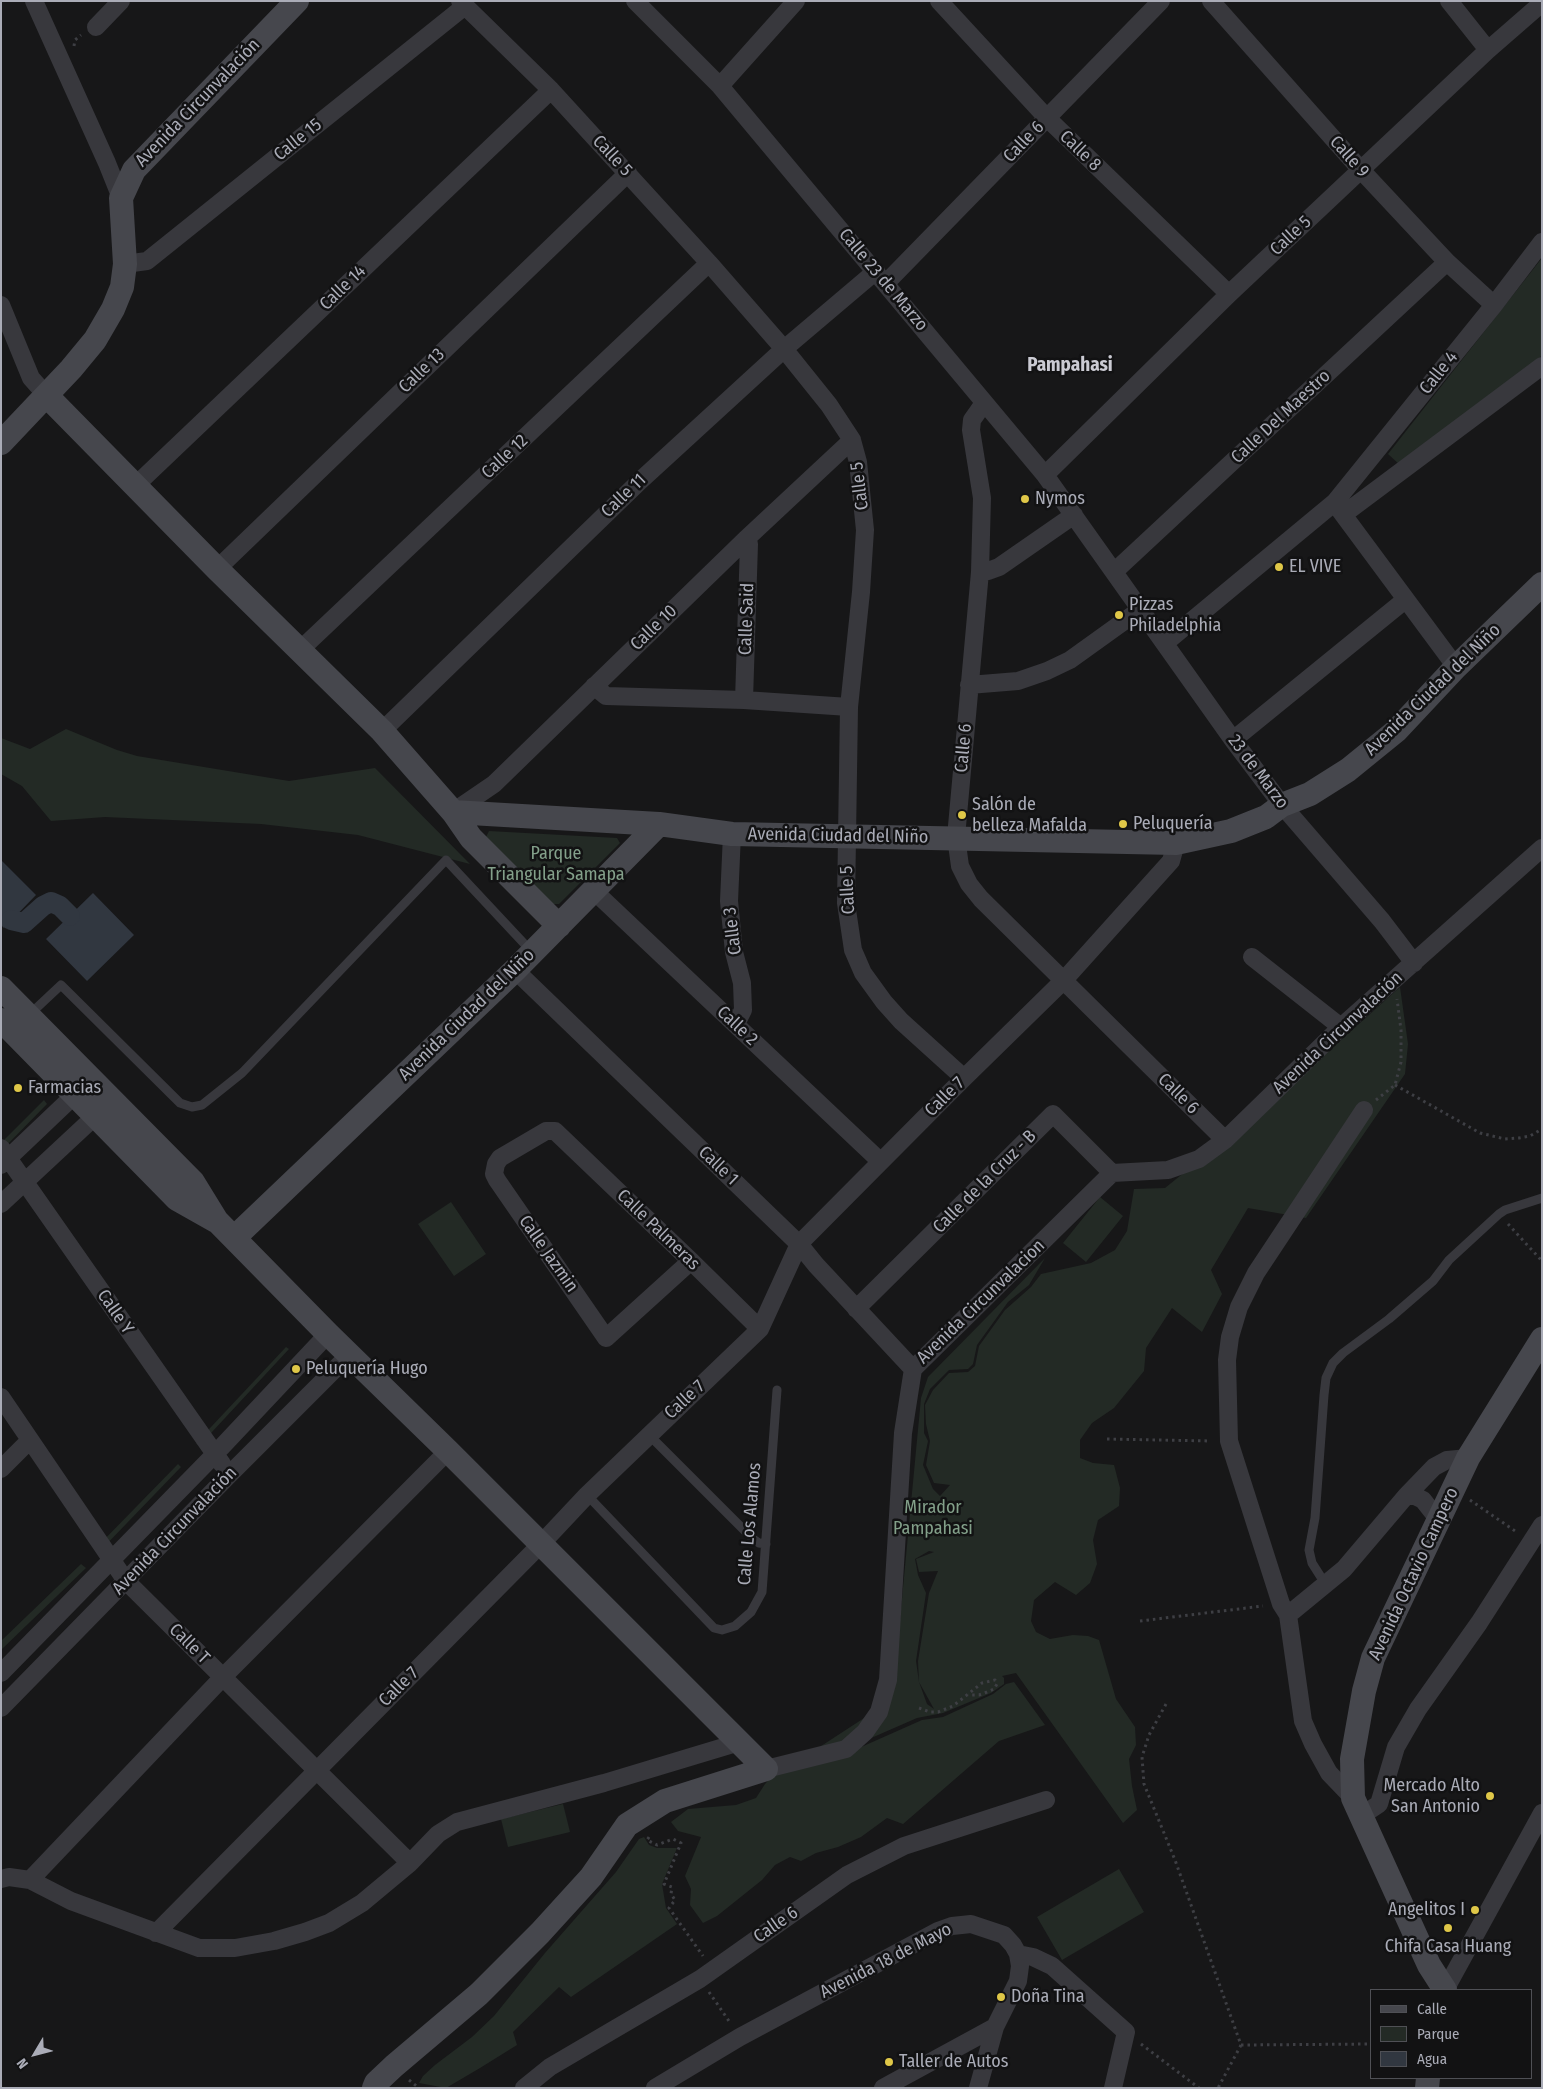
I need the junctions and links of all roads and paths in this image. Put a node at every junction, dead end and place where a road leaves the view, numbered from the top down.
1 (34, 1) edge
2 (121, 1) edge
3 (297, 1) edge
4 (635, 1) edge
5 (796, 1) edge
6 (939, 1) edge
7 (1161, 1) edge
8 (1211, 1) edge
9 (1449, 1) edge
10 (1542, 3) edge
11 (463, 4) edge
12 (96, 27) joint
13 (75, 49) dead end
14 (1488, 50) junction
15 (720, 86) junction
16 (551, 90) junction
17 (1047, 118) junction
18 (1360, 170) junction
19 (628, 173) junction
20 (121, 198) junction
21 (1542, 242) edge
22 (1447, 262) junction
23 (709, 263) junction
24 (125, 264) junction
25 (881, 277) junction
26 (1229, 294) junction
27 (1, 305) edge
28 (1494, 305) junction
29 (784, 349) junction
30 (1542, 366) edge
31 (47, 396) junction
32 (984, 403) junction
33 (852, 440) junction
34 (1, 443) edge
35 (1045, 475) junction
36 (135, 486) junction
37 (1339, 508) junction
38 (1074, 515) junction
39 (746, 539) junction
40 (217, 569) junction
41 (1115, 571) junction
42 (980, 572) junction
43 (1542, 584) edge
44 (1405, 600) junction
45 (1141, 609) junction
46 (1165, 643) junction
47 (300, 650) junction
48 (1456, 667) junction
49 (969, 685) junction
50 (594, 686) junction
51 (744, 700) junction
52 (849, 707) junction
53 (382, 731) junction
54 (1233, 740) junction
55 (1282, 805) junction
56 (453, 812) junction
57 (659, 824) junction
58 (732, 834) junction
59 (846, 837) junction
60 (956, 837) junction
61 (1176, 843) junction
62 (1542, 848) edge
63 (594, 891) junction
64 (559, 926) junction
65 (533, 952) junction
66 (1252, 957) dead end
67 (1414, 963) junction
68 (515, 970) junction
69 (1064, 980) junction
70 (1, 988) edge
71 (1396, 997) dead end
72 (29, 1015) junction
73 (1, 1020) edge
74 (736, 1024) junction
75 (1341, 1027) junction
76 (964, 1078) junction
77 (1395, 1085) junction
78 (83, 1087) junction
79 (112, 1100) junction
80 (1364, 1110) joint
81 (96, 1116) junction
82 (1542, 1129) edge
83 (1225, 1140) junction
84 (4, 1157) edge
85 (880, 1161) junction
86 (494, 1168) joint
87 (1112, 1173) junction
88 (24, 1181) junction
89 (1542, 1198) edge
90 (1, 1204) edge
91 (1499, 1214) junction
92 (217, 1221) junction
93 (234, 1238) junction
94 (799, 1244) junction
95 (691, 1261) junction
96 (1542, 1261) edge
97 (856, 1309) junction
98 (760, 1329) junction
99 (328, 1334) junction
100 (1542, 1339) edge
101 (349, 1355) junction
102 (912, 1369) junction
103 (777, 1390) dead end
104 (1, 1397) edge
105 (649, 1434) junction
106 (1107, 1439) dead end
107 (29, 1441) junction
108 (1230, 1441) junction
109 (448, 1451) junction
110 (215, 1454) junction
111 (1468, 1458) junction
112 (1, 1469) edge
113 (229, 1475) junction
114 (587, 1495) junction
115 (1406, 1496) junction
116 (1472, 1501) dead end
117 (1438, 1519) junction
118 (1542, 1525) edge
119 (1531, 1541) junction
120 (541, 1544) junction
121 (766, 1544) junction
122 (112, 1559) junction
123 (126, 1581) junction
124 (1326, 1585) junction
125 (1284, 1609) junction
126 (1140, 1621) dead end
127 (1, 1673) edge
128 (223, 1677) junction
129 (968, 1695) junction
130 (1166, 1704) dead end
131 (1, 1708) edge
132 (919, 1708) dead end
133 (740, 1742) junction
134 (766, 1769) junction
135 (316, 1770) junction
136 (1046, 1800) dead end
137 (1357, 1807) junction
138 (1542, 1814) edge
139 (627, 1825) junction
140 (1537, 1837) edge
141 (410, 1862) junction
142 (4, 1874) edge
143 (30, 1880) junction
144 (156, 1933) junction
145 (1018, 1954) junction
146 (706, 1974) junction
147 (1444, 1989) edge
148 (1446, 1989) edge
149 (995, 2027) junction
150 (1126, 2032) junction
151 (740, 2037) junction
152 (1370, 2044) edge
153 (1241, 2045) junction
154 (374, 2088) edge
155 (524, 2088) edge
156 (655, 2088) edge
157 (883, 2088) edge
158 (978, 2088) edge
159 (1113, 2088) edge
160 (1199, 2088) edge
161 (1218, 2088) edge

1 - 20 street
2 - 12 street
3 - 20 main road, Avenida Circunvalación
4 - 15 street, Calle 23 de Marzo
5 - 15 street
6 - 17 street, Calle 8
7 - 17 street, Calle 6
8 - 18 street, Calle 9
9 - 14 street
10 - 14 street, Calle 5
11 - 16 street, Calle 5
11 - 24 street, Calle 15
12 - 13 path
14 - 18 street, Calle 5
15 - 25 street, Calle 23 de Marzo
16 - 19 street, Calle 5
16 - 36 street, Calle 14
17 - 25 street, Calle 6
17 - 26 street, Calle 8
18 - 22 street, Calle 9
18 - 26 street, Calle 5
19 - 23 street, Calle 5
19 - 40 street, Calle 13
20 - 24 main road, Avenida Circunvalación
21 - 28 street, Calle 4
22 - 28 street, Calle 9
22 - 41 street, Calle Del Maestro
23 - 29 street, Calle 5
23 - 47 street, Calle 12
24 - 31 main road, Avenida Circunvalación
25 - 29 street, Calle 11
25 - 32 street, Calle 23 de Marzo
26 - 35 street, Calle 5
27 - 31 street
28 - 37 street, Calle 4
29 - 33 street, Calle 5
29 - 53 street, Calle 11
30 - 37 street
31 - 34 main road, Avenida Circunvalación
31 - 36 main road
32 - 35 street, Calle 23 de Marzo
32 - 42 street, Calle 6
33 - 39 street, Calle 10
33 - 52 street, Calle 5
35 - 38 street, Calle 23 de Marzo
36 - 40 main road
37 - 44 street
37 - 46 street, Calle 4
38 - 41 street, Calle 23 de Marzo
38 - 42 street
39 - 50 street, Calle 10
39 - 51 street, Calle Said
40 - 47 main road
41 - 45 street, 23 de Marzo
42 - 49 street, Calle 6
43 - 48 main road, Avenida Ciudad del Niño
44 - 48 street
44 - 54 street
45 - 46 street, 23 de Marzo
45 - 49 street
46 - 54 street, 23 de Marzo
47 - 53 main road
48 - 55 main road, Avenida Ciudad del Niño
49 - 60 street, Calle 6
50 - 51 street
50 - 56 street, Calle 10
51 - 52 street
52 - 59 street, Calle 5
53 - 56 main road
54 - 55 street, 23 de Marzo
55 - 61 main road, Avenida Ciudad del Niño
55 - 67 street, 23 de Marzo
56 - 57 main road
56 - 64 main road
57 - 58 main road, Avenida Ciudad del Niño
57 - 63 main road, Avenida Ciudad del Niño
58 - 59 main road, Avenida Ciudad del Niño
58 - 74 street, Calle 3
59 - 60 main road, Avenida Ciudad del Niño
59 - 76 street, Calle 5
60 - 61 main road, Avenida Ciudad del Niño
60 - 69 street, Calle 6
61 - 69 street, Calle 7
62 - 67 street, Avenida Circunvalación
63 - 64 main road, Avenida Ciudad del Niño
63 - 74 street, Calle 2
64 - 65 main road, Avenida Ciudad del Niño
65 - 68 main road, Avenida Ciudad del Niño
65 - 72 lane
66 - 75 street
67 - 75 street, Avenida Circunvalación
68 - 93 main road, Avenida Ciudad del Niño
68 - 94 street, Calle 1
69 - 76 street, Calle 7
69 - 83 street, Calle 6
70 - 72 main road
71 - 77 path
72 - 78 main road
73 - 78 main road
74 - 85 street, Calle 2
75 - 83 street, Avenida Circunvalación
76 - 85 street, Calle 7
77 - 80 path
77 - 82 path
78 - 79 main road
78 - 81 main road
78 - 84 street
79 - 81 street
79 - 92 main road
80 - 108 street
81 - 88 street
81 - 92 main road
83 - 87 street, Avenida Circunvalación
84 - 88 street, Calle Y
85 - 94 street, Calle 7
86 - 95 street, Calle Palmeras
86 - 95 street, Calle Jazmin
87 - 97 street, Calle de la Cruz - B
87 - 102 street, Avenida Circunvalacion
88 - 90 street
88 - 110 street, Calle Y
89 - 91 lane
91 - 96 path
91 - 124 lane
92 - 93 main road
93 - 99 main road
94 - 97 street, Calle 1
94 - 98 street, Calle 7
95 - 98 street, Calle Palmeras
97 - 102 street, Calle 1
98 - 105 street, Calle 7
99 - 101 main road
99 - 110 street, Avenida Circunvalación
100 - 111 main road, Avenida Octavio Campero
101 - 109 main road
101 - 113 street, Avenida Circunvalación
102 - 134 street, Avenida Circunvalacion
103 - 121 lane, Calle Los Alamos
104 - 107 street, Calle T
105 - 114 street, Calle 7
105 - 121 lane
106 - 108 path
107 - 112 street
107 - 122 street, Calle T
108 - 125 street
109 - 120 main road
109 - 128 street
110 - 113 street, Calle Y
110 - 122 street, Avenida Circunvalación
111 - 115 street
111 - 117 main road, Avenida Octavio Campero
113 - 123 street, Avenida Circunvalación
114 - 120 street, Calle 7
114 - 121 lane, Calle Los Alamos
115 - 117 street
115 - 124 street
116 - 119 path
117 - 137 main road, Avenida Octavio Campero
118 - 119 street
119 - 137 street
120 - 133 main road
120 - 135 street, Calle 7
122 - 123 street, Calle T
122 - 127 street, Avenida Circunvalación
123 - 128 street, Calle T
123 - 131 street, Avenida Circunvalación
124 - 125 street
125 - 126 path
125 - 137 street
128 - 135 street, Calle T
128 - 143 street
129 - 129 path
129 - 132 path
130 - 153 path
133 - 134 main road
133 - 141 street
134 - 139 main road
135 - 141 street, Calle T
135 - 144 street, Calle 7
136 - 146 street, Calle 6
137 - 147 main road, Avenida Octavio Campero
138 - 140 street
139 - 146 path
139 - 154 main road
140 - 148 street
141 - 144 street
142 - 143 street
143 - 144 street
145 - 149 street
145 - 150 street
145 - 151 street, Avenida 18 de Mayo
146 - 151 path
146 - 155 street, Calle 6
149 - 157 street
149 - 158 street
150 - 159 street
150 - 160 path
151 - 156 street, Avenida 18 de Mayo
152 - 153 path
153 - 161 path

